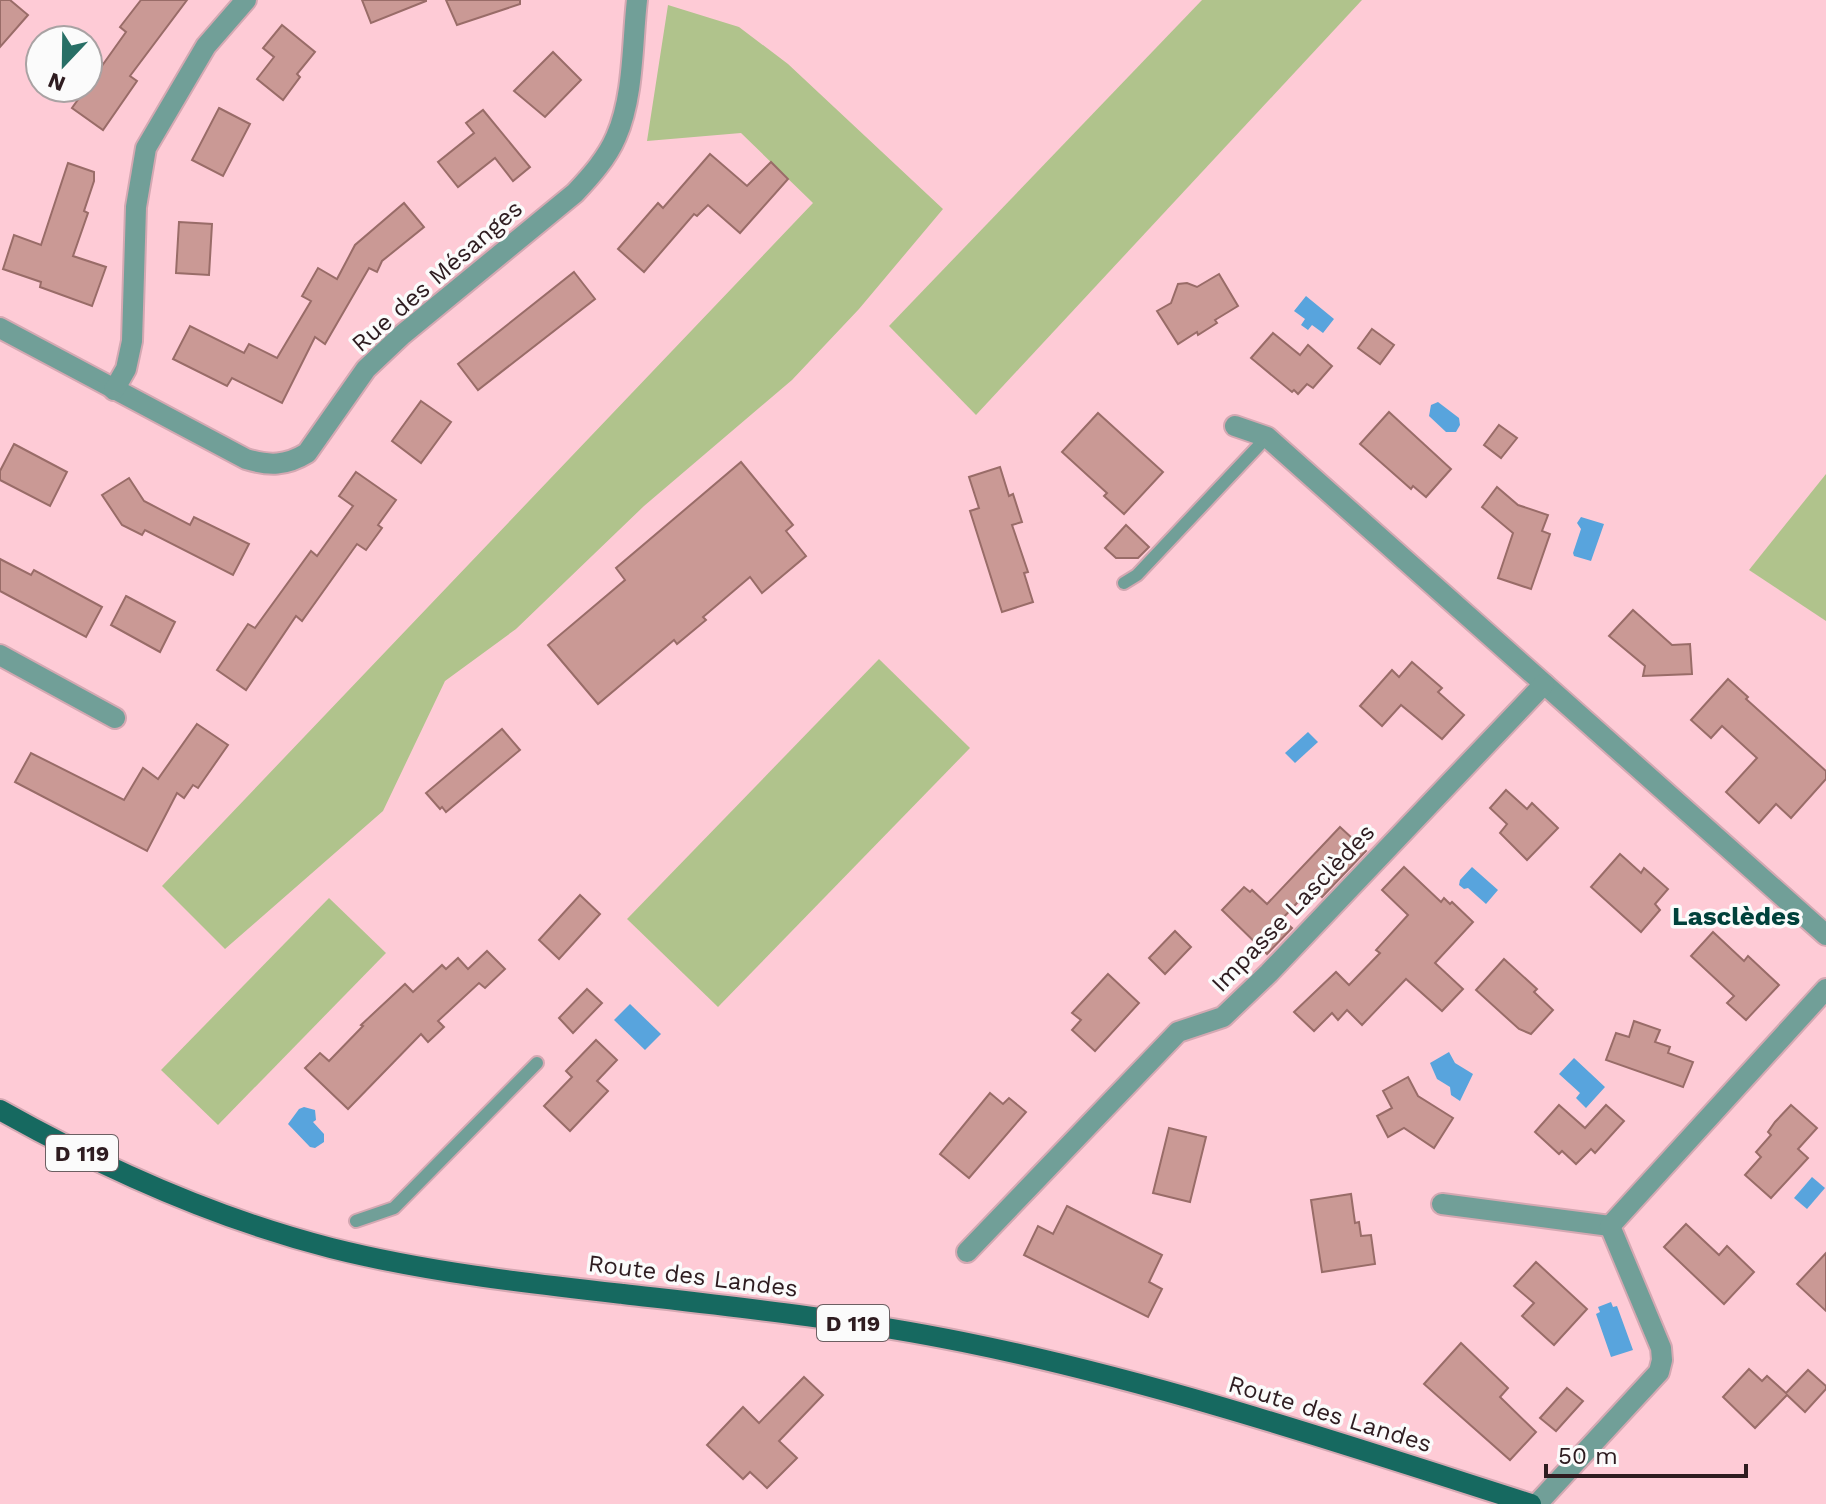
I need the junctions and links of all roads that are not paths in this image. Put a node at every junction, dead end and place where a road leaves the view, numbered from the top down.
1 (246, 0) edge
2 (637, 0) edge
3 (0, 328) edge
4 (114, 390) junction
5 (1235, 426) dead end
6 (1267, 437) junction
7 (1124, 583) dead end
8 (0, 655) edge
9 (1544, 684) junction
10 (115, 718) dead end
11 (1826, 935) edge
12 (1826, 989) edge
13 (537, 1063) dead end
14 (0, 1110) edge
15 (1442, 1204) dead end
16 (356, 1221) dead end
17 (1610, 1226) junction
18 (967, 1252) dead end
19 (1534, 1504) edge

1 - 4 street
2 - 4 street, Rue des Mésanges
3 - 4 street, Rue des Mésanges
5 - 6 street
6 - 7 lane
6 - 9 street
8 - 10 street
9 - 11 street
9 - 18 street, Impasse Lasclèdes
12 - 17 street
13 - 16 lane
14 - 19 main road, Route des Landes / D 119
15 - 17 street
17 - 19 street

